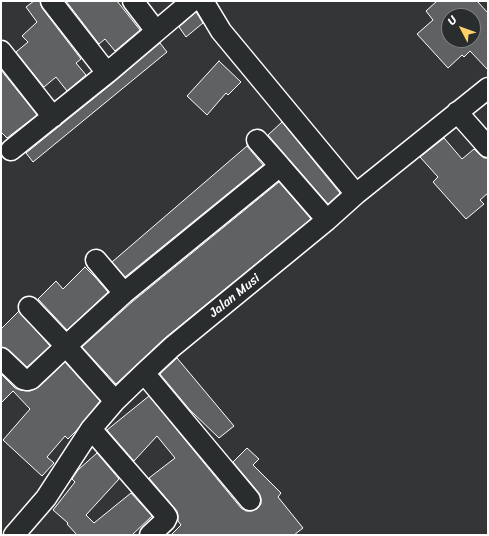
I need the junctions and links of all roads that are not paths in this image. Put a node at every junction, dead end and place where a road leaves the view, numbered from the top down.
1 (50, 1) edge
2 (133, 1) edge
3 (192, 1) edge
4 (203, 1) edge
5 (156, 31) junction
6 (1, 52) edge
7 (107, 73) junction
8 (488, 88) edge
9 (457, 112) junction
10 (53, 117) junction
11 (258, 140) dead end
12 (488, 147) edge
13 (11, 150) dead end
14 (280, 166) junction
15 (356, 194) junction
16 (327, 220) junction
17 (96, 260) dead end
18 (124, 293) junction
19 (29, 307) dead end
20 (66, 346) junction
21 (1, 358) edge
22 (144, 373) junction
23 (115, 401) junction
24 (91, 429) junction
25 (250, 500) dead end
26 (14, 535) edge
27 (150, 535) edge

1 - 7 street
2 - 5 street
3 - 5 street
4 - 15 street
5 - 7 street
6 - 10 street
7 - 10 street
8 - 9 street, Jalan Musi
9 - 12 street
9 - 15 street, Jalan Musi
10 - 13 street
11 - 14 street
14 - 16 street
14 - 18 street
15 - 16 street, Jalan Musi
16 - 22 street, Jalan Musi
17 - 18 street
18 - 20 street
19 - 20 street
20 - 21 street
20 - 23 street
22 - 23 street, Jalan Musi
22 - 25 street
23 - 24 street, Jalan Musi
24 - 26 street, Jalan Musi
24 - 27 street

